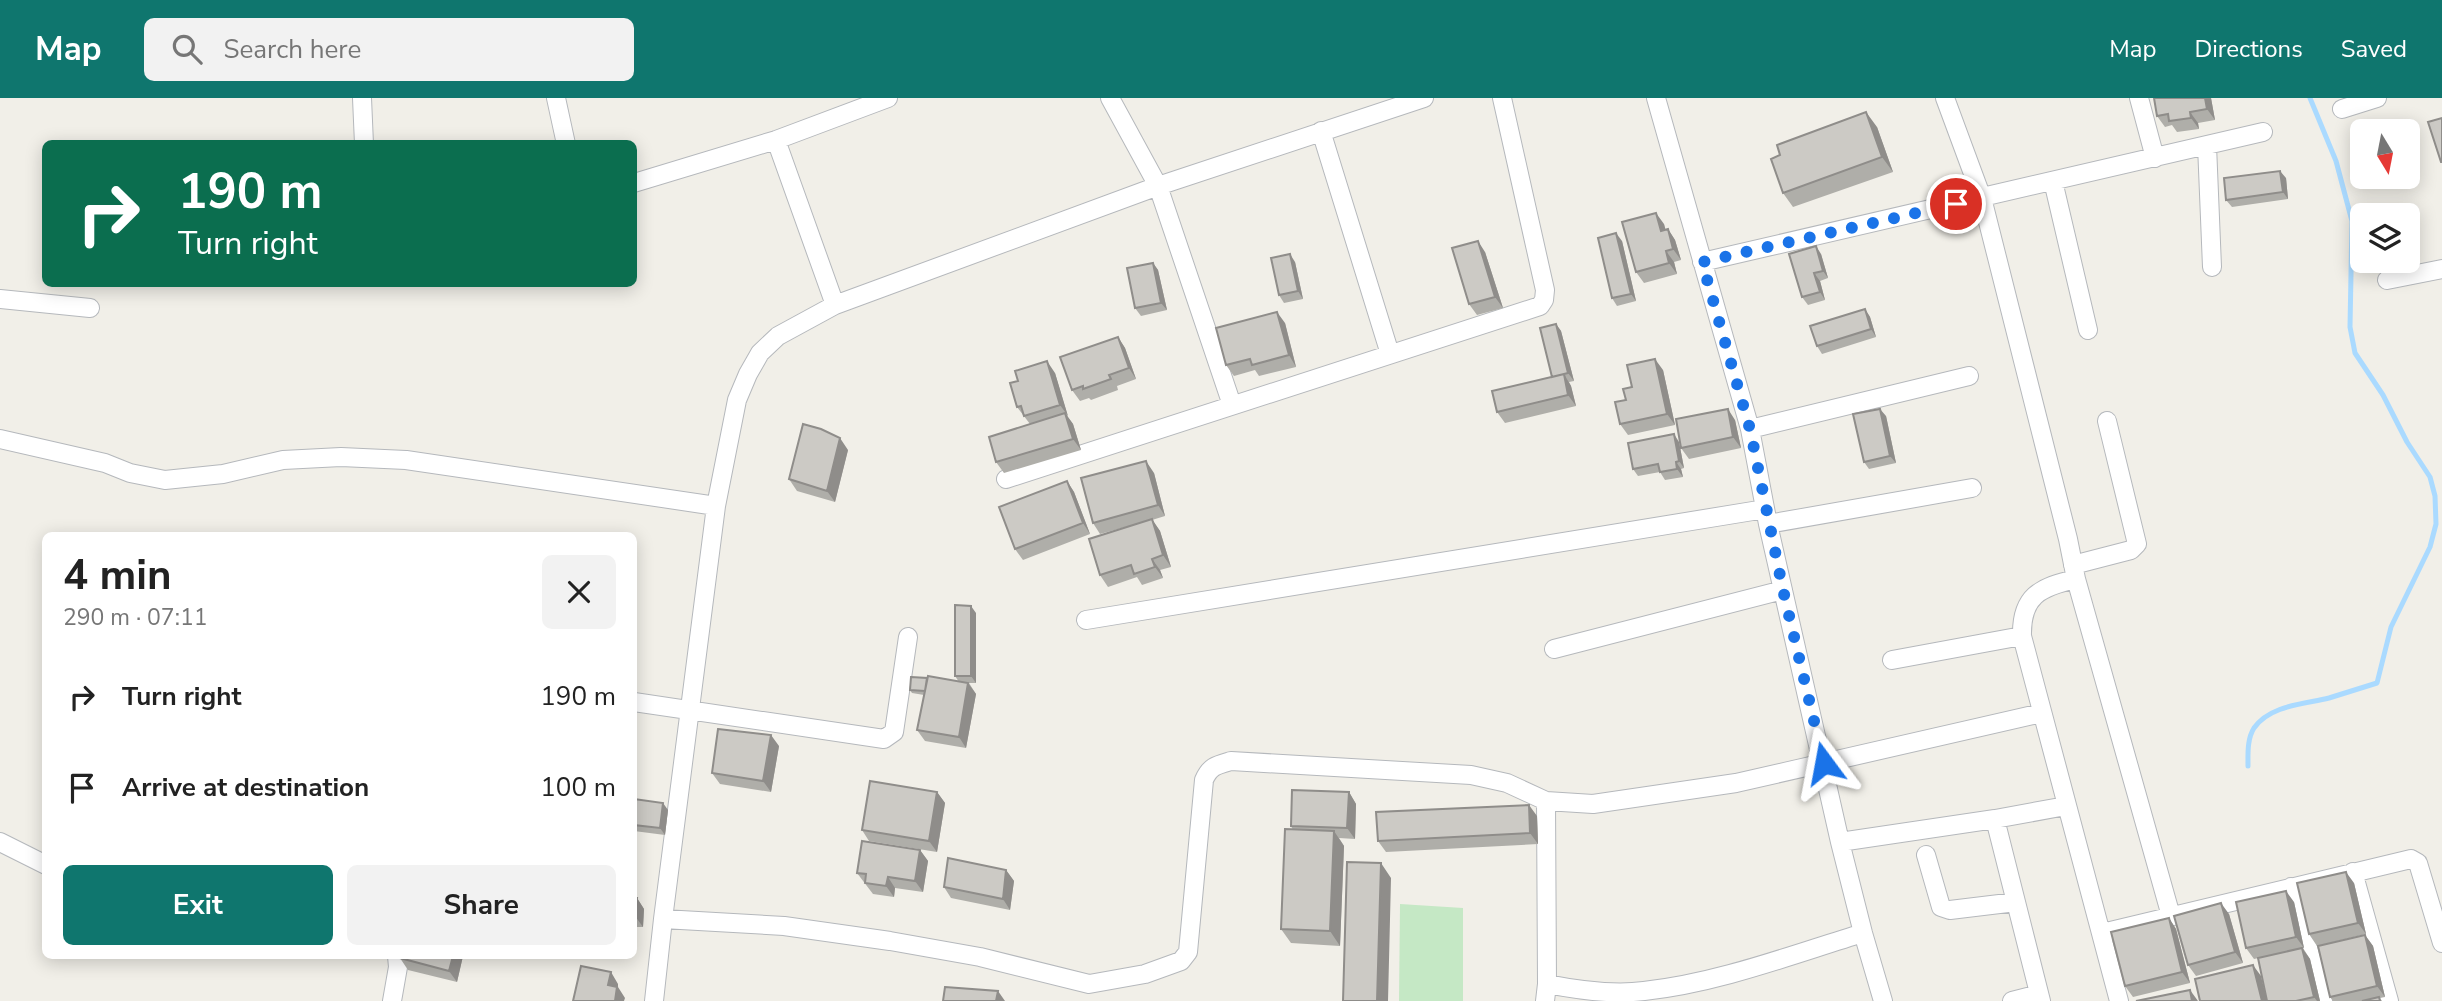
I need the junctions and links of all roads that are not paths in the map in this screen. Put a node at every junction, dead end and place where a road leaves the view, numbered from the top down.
1 (362, 98) edge
2 (556, 98) edge
3 (888, 98) edge
4 (1110, 98) edge
5 (1424, 98) edge
6 (1502, 98) edge
7 (1656, 98) edge
8 (1945, 98) edge
9 (2139, 98) edge
10 (2377, 98) edge
11 (2342, 109) dead end
12 (1321, 131) junction
13 (2263, 132) dead end
14 (364, 140) edge
15 (565, 140) edge
16 (776, 140) junction
17 (2207, 145) junction
18 (2155, 158) junction
19 (2053, 181) junction
20 (637, 182) edge
21 (1158, 186) junction
22 (1982, 198) junction
23 (1702, 262) junction
24 (2212, 267) dead end
25 (2442, 269) edge
26 (2386, 279) dead end
27 (0, 299) edge
28 (835, 305) junction
29 (90, 308) dead end
30 (2088, 330) dead end
31 (1390, 354) junction
32 (1969, 376) dead end
33 (1232, 405) junction
34 (2107, 421) dead end
35 (1750, 429) junction
36 (0, 439) edge
37 (1006, 479) dead end
38 (1972, 488) dead end
39 (716, 506) junction
40 (1767, 516) junction
41 (2074, 572) junction
42 (1783, 590) junction
43 (1086, 620) dead end
44 (2022, 636) junction
45 (908, 637) dead end
46 (1554, 649) dead end
47 (1892, 660) dead end
48 (637, 702) edge
49 (691, 710) junction
50 (2042, 713) junction
51 (1824, 763) junction
52 (1546, 801) junction
53 (2066, 806) junction
54 (1995, 819) junction
55 (0, 842) edge
56 (1840, 842) junction
57 (1926, 855) dead end
58 (42, 863) edge
59 (2353, 872) junction
60 (2291, 887) junction
61 (2016, 902) junction
62 (2171, 916) junction
63 (663, 919) junction
64 (1863, 933) junction
65 (2102, 933) junction
66 (2442, 943) edge
67 (397, 959) edge
68 (1546, 992) edge
69 (1088, 993) edge
70 (2040, 997) edge
71 (392, 1001) edge
72 (654, 1001) edge
73 (1883, 1001) edge
74 (2012, 1001) edge
75 (2119, 1001) edge
76 (2323, 1001) edge
77 (2389, 1001) edge

1 - 14 street
2 - 15 street
3 - 16 street
4 - 21 street
5 - 12 street
6 - 31 street
7 - 23 street
8 - 22 street
9 - 18 street
10 - 11 street
12 - 21 street
12 - 31 street
13 - 17 street
16 - 20 street
16 - 28 street
17 - 18 street
17 - 24 street
18 - 19 street
19 - 22 street
19 - 30 street
21 - 28 street
21 - 33 street
22 - 23 street
22 - 41 street
23 - 35 street
25 - 26 street
27 - 29 street
28 - 39 street
31 - 33 street
32 - 35 street
33 - 37 street
34 - 41 street
35 - 40 street
36 - 39 street
38 - 40 street
39 - 49 street
40 - 42 street
40 - 43 street
41 - 44 street
41 - 62 street
42 - 46 street
42 - 51 street
44 - 47 street
44 - 50 street
45 - 49 street
48 - 49 street
49 - 63 street
50 - 51 street
50 - 53 street
51 - 52 street
51 - 56 street
52 - 68 street
52 - 69 street
53 - 54 street
53 - 65 street
54 - 56 street
54 - 61 street
55 - 58 street
56 - 64 street
57 - 61 street
59 - 60 street
59 - 66 street
59 - 77 street
60 - 62 street
60 - 76 street
61 - 70 street
62 - 65 street
63 - 69 street
63 - 72 street
64 - 68 street
64 - 73 street
65 - 75 street
67 - 71 street
70 - 74 street

